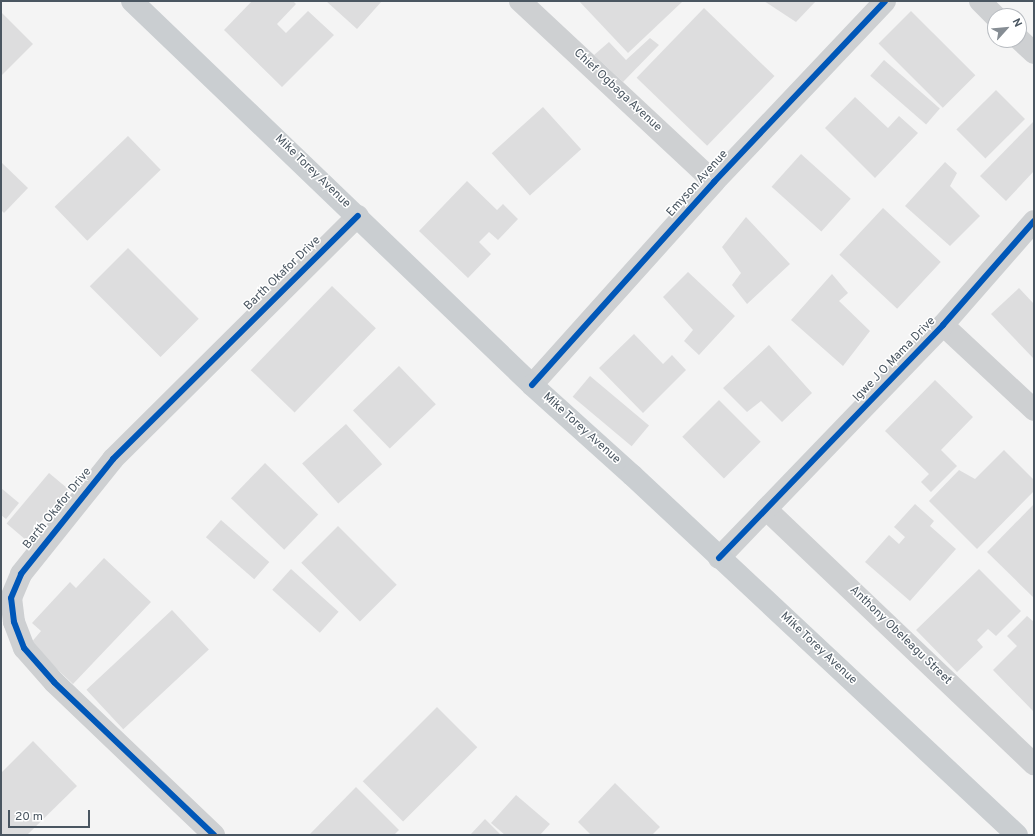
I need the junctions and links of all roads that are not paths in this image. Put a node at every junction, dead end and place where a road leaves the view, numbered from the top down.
1 (132, 1) edge
2 (885, 1) edge
3 (523, 2) edge
4 (714, 182) junction
5 (358, 216) junction
6 (1034, 221) edge
7 (944, 325) junction
8 (532, 385) junction
9 (1034, 410) edge
10 (766, 509) junction
11 (719, 558) junction
12 (1034, 764) edge
13 (214, 835) edge
14 (1016, 835) edge

1 - 5 main road, Mike Torey Avenue
2 - 4 street, Emyson Avenue
3 - 4 street, Chief Ogbaga Avenue
4 - 8 street, Emyson Avenue
5 - 8 main road, Mike Torey Avenue
5 - 13 street, Barth Okafor Drive
6 - 7 street, Igwe J O Mama Drive
7 - 9 street
7 - 10 street, Igwe J O Mama Drive
8 - 11 main road, Mike Torey Avenue
10 - 11 street, Igwe J O Mama Drive
10 - 12 street, Anthony Obeleagu Street
11 - 14 main road, Mike Torey Avenue

